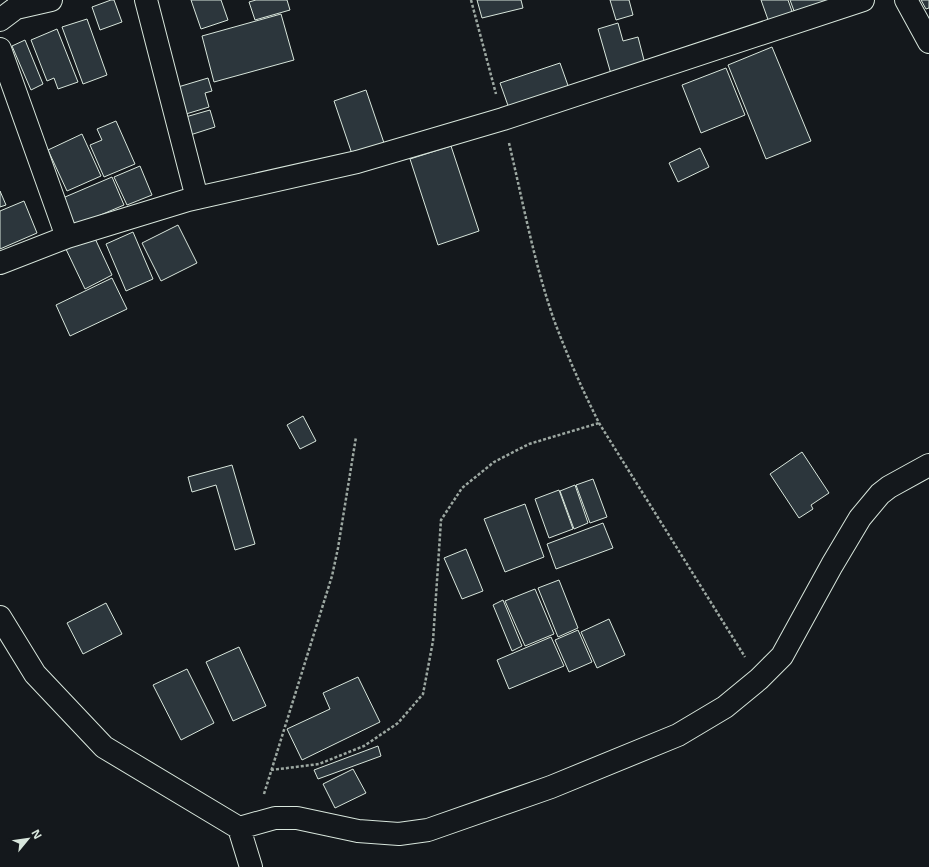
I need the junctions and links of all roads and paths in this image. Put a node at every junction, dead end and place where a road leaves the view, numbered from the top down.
1 (51, 0) edge
2 (146, 0) edge
3 (470, 0) edge
4 (863, 0) edge
5 (906, 0) edge
6 (12, 9) edge
7 (929, 42) edge
8 (0, 50) edge
9 (503, 119) junction
10 (197, 198) junction
11 (67, 237) junction
12 (0, 263) edge
13 (599, 423) junction
14 (356, 437) dead end
15 (929, 464) edge
16 (0, 617) edge
17 (759, 679) junction
18 (271, 770) junction
19 (246, 826) junction
20 (251, 867) edge

1 - 6 street
2 - 10 street
3 - 9 path
4 - 9 street
5 - 7 street
8 - 11 street
9 - 10 street
9 - 13 path
10 - 11 street
11 - 12 street
13 - 17 path
13 - 18 path
14 - 18 path
15 - 17 street
16 - 19 street
17 - 19 street
18 - 19 path
19 - 20 street

